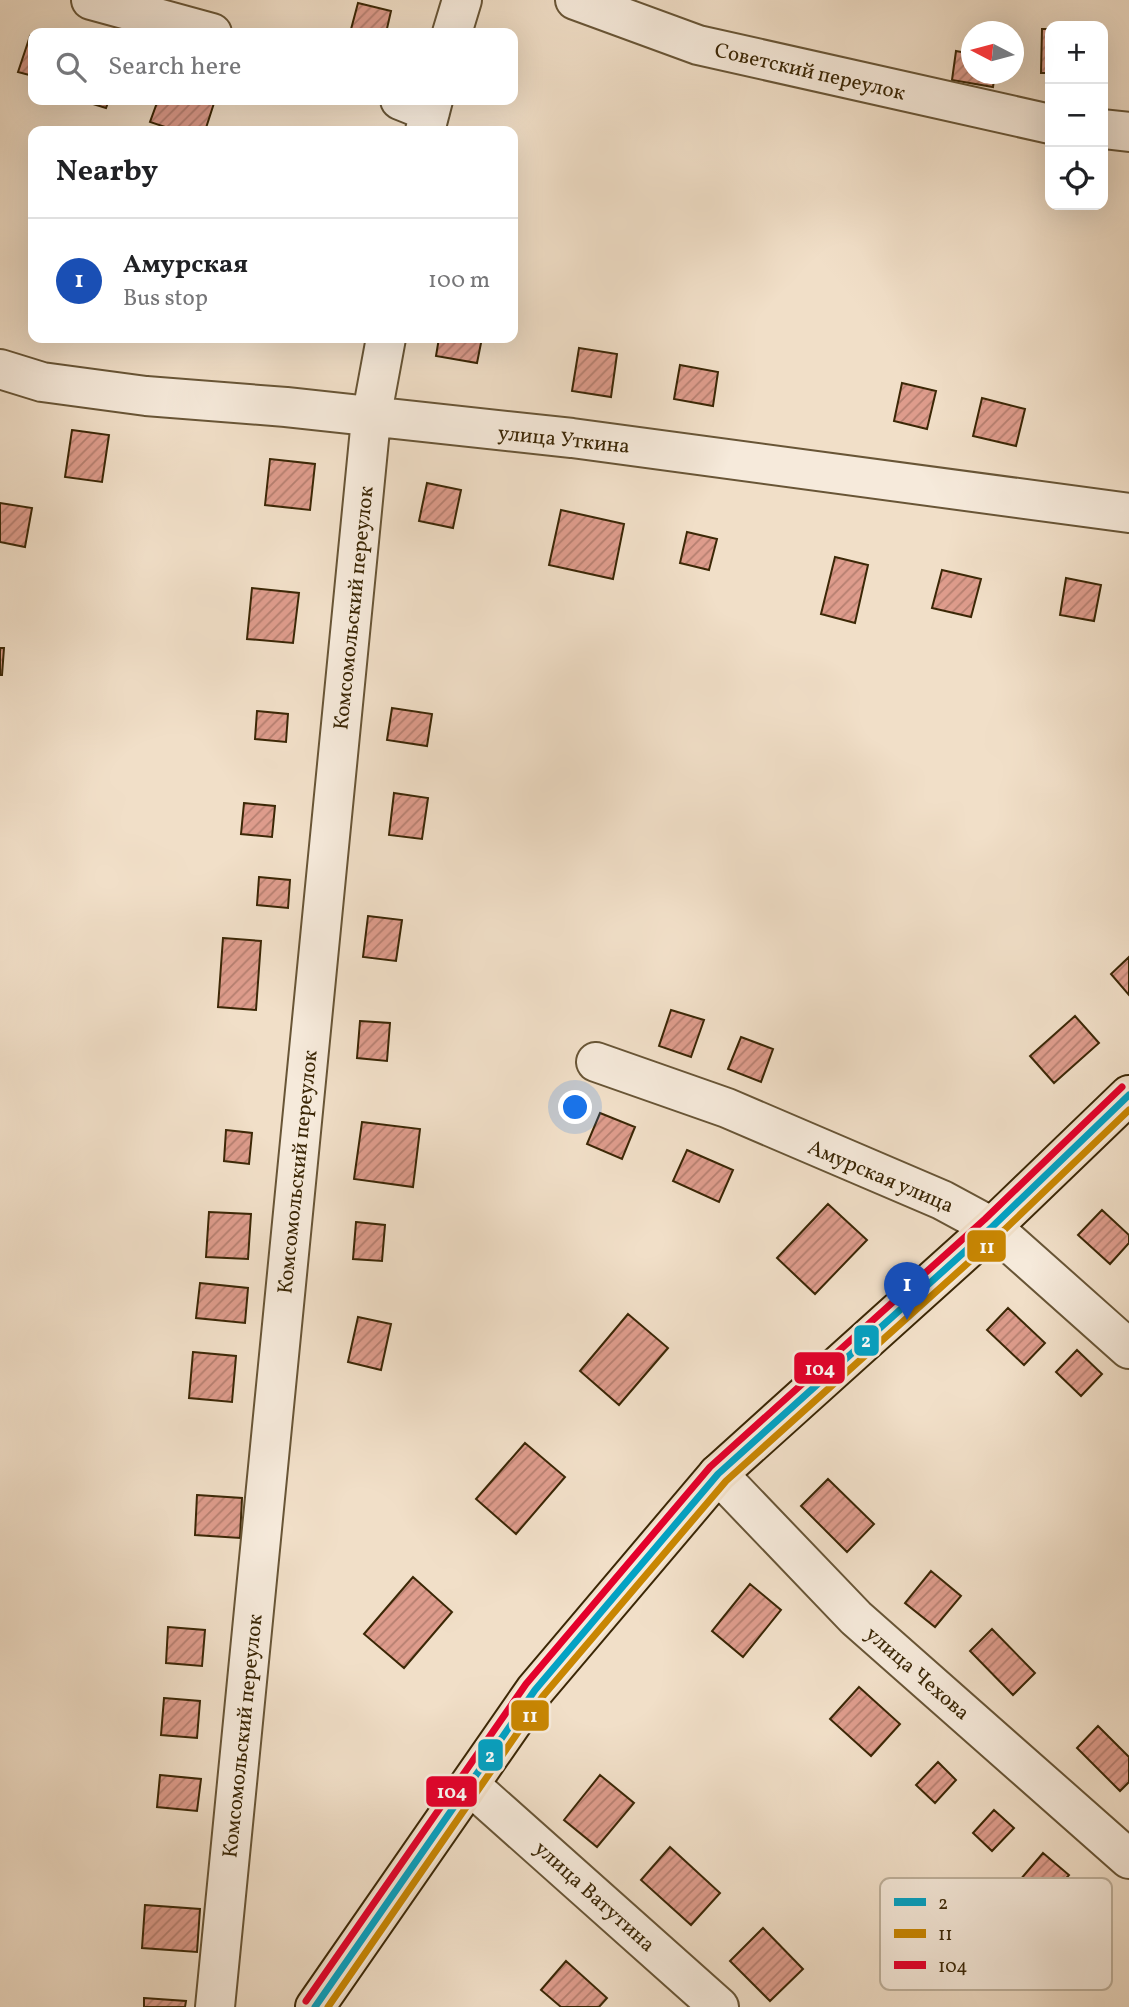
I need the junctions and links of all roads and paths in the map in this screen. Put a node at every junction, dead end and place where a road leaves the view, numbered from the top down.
1 (91, 0) edge
2 (462, 0) edge
3 (575, 0) edge
4 (194, 28) edge
5 (454, 28) edge
6 (1045, 123) edge
7 (1108, 130) edge
8 (1129, 132) edge
9 (385, 343) edge
10 (4, 380) edge
11 (371, 419) junction
12 (1129, 513) edge
13 (596, 1062) dead end
14 (1129, 1095) edge
15 (992, 1227) junction
16 (1129, 1349) edge
17 (718, 1474) junction
18 (471, 1786) junction
19 (1129, 1859) edge
20 (215, 2007) edge
21 (315, 2007) edge
22 (719, 2007) edge

1 - 4 street
2 - 5 street
3 - 6 street, Советский переулок
7 - 8 street
9 - 11 street, Комсомольский переулок
10 - 11 street, улица Уткина
11 - 12 street, улица Уткина
11 - 20 street, Комсомольский переулок
13 - 15 street, Амурская улица
14 - 15 main road
15 - 16 street, Амурская улица
15 - 17 main road
17 - 18 main road
17 - 19 street, улица Чехова
18 - 21 main road
18 - 22 street, улица Ватутина

